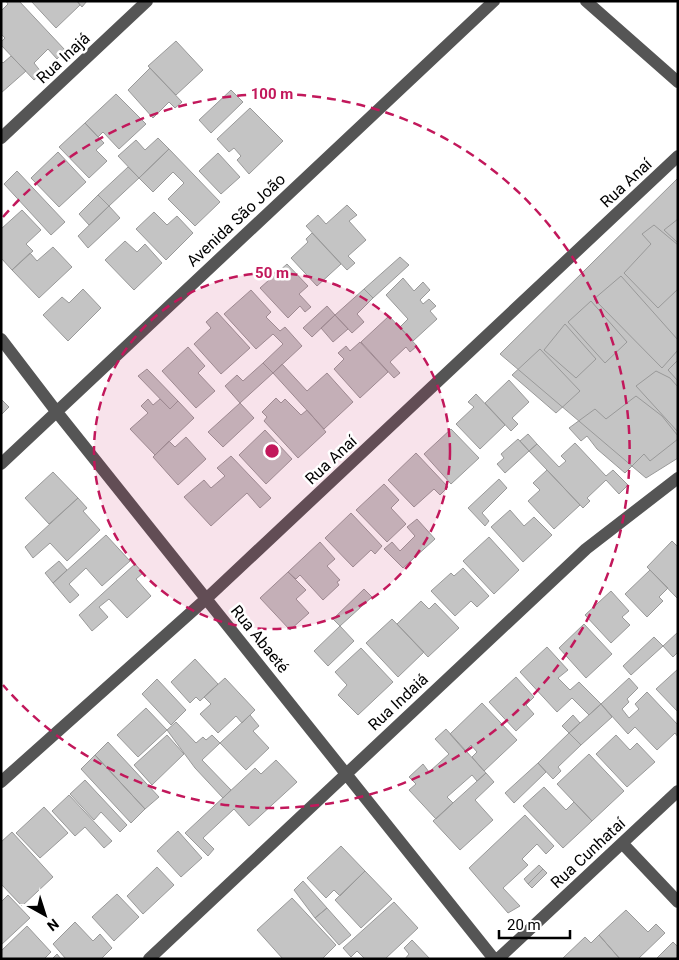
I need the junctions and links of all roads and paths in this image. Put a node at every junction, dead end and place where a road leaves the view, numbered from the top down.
1 (147, 1) edge
2 (494, 1) edge
3 (586, 1) edge
4 (678, 82) edge
5 (1, 138) edge
6 (678, 156) edge
7 (1, 339) edge
8 (56, 411) junction
9 (1, 464) edge
10 (678, 478) edge
11 (206, 599) junction
12 (346, 773) junction
13 (1, 782) edge
14 (678, 791) edge
15 (622, 843) junction
16 (678, 902) edge
17 (149, 959) edge
18 (494, 959) edge
19 (498, 959) edge

1 - 5 street, Rua Inajá
2 - 8 street, Avenida São João
3 - 4 street
6 - 11 street, Rua Anaí
7 - 8 street, Rua Abaeté
8 - 9 street, Avenida São João
8 - 11 street, Rua Abaeté
10 - 12 street, Rua Indaiá
11 - 12 street, Rua Abaeté
11 - 13 street, Rua Anaí
12 - 17 street, Rua Indaiá
12 - 18 street, Rua Abaeté
14 - 15 street, Rua Cunhataí
15 - 16 street
15 - 19 street, Rua Cunhataí

